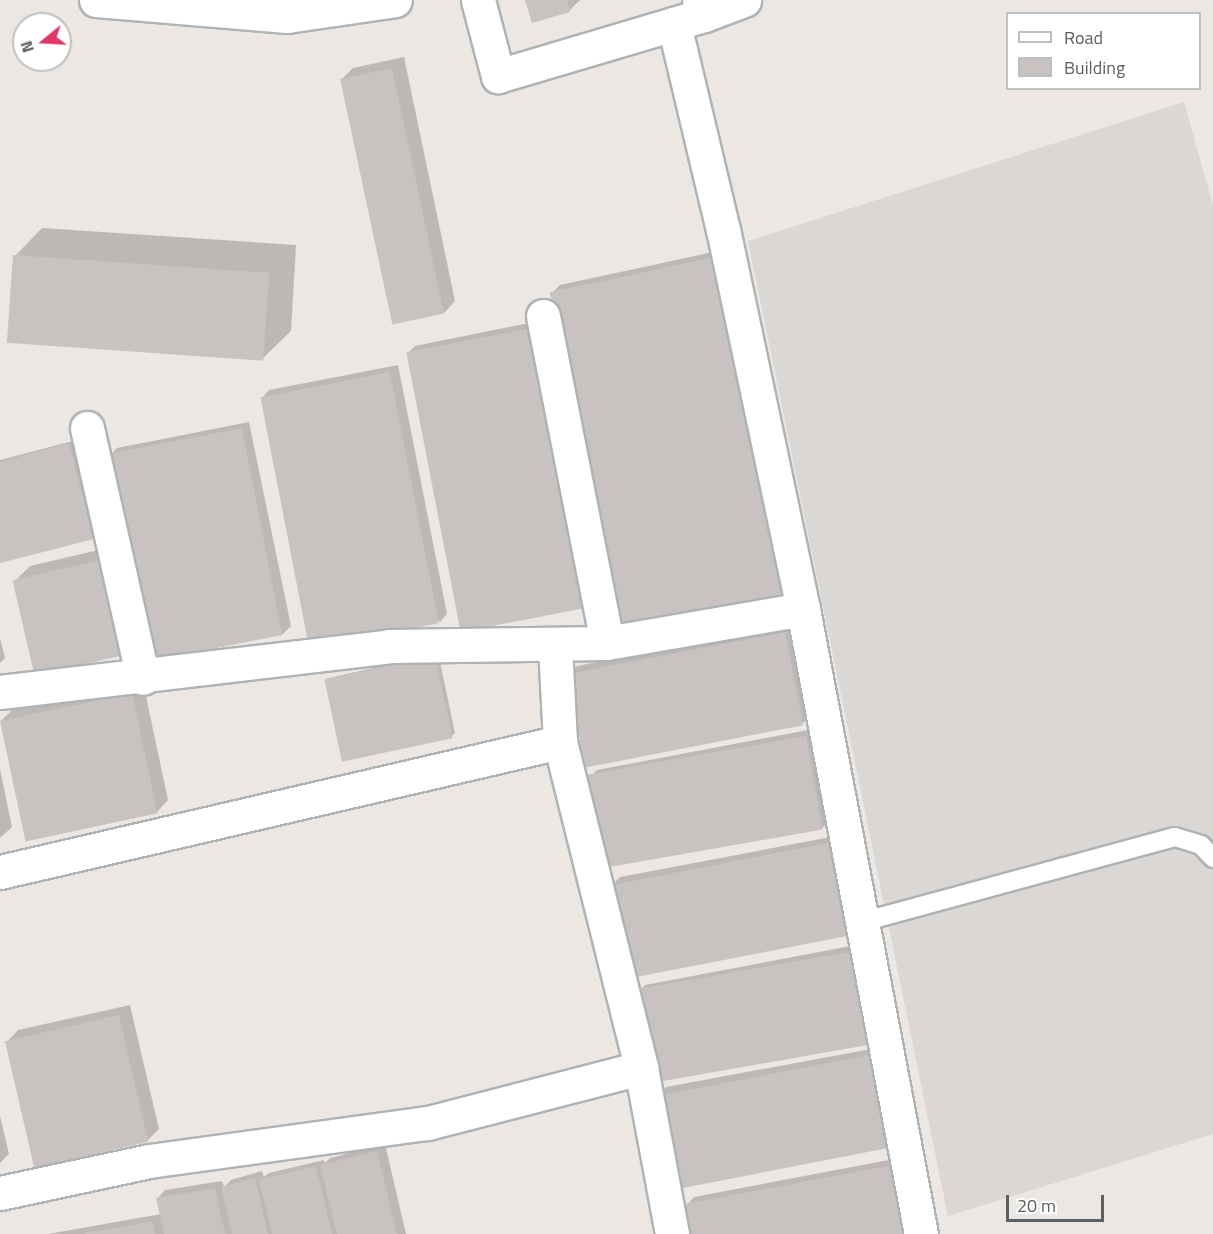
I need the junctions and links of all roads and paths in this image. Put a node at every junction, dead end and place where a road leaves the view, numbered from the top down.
1 (96, 0) edge
2 (395, 0) edge
3 (478, 0) edge
4 (744, 0) edge
5 (692, 13) edge
6 (543, 316) dead end
7 (87, 428) dead end
8 (803, 609) junction
9 (608, 643) junction
10 (555, 646) junction
11 (143, 678) junction
12 (0, 692) edge
13 (560, 742) junction
14 (1213, 858) edge
15 (0, 872) edge
16 (862, 922) junction
17 (641, 1068) junction
18 (0, 1193) edge
19 (672, 1234) edge
20 (921, 1234) edge

1 - 2 street
3 - 5 street
4 - 5 street
5 - 8 street
6 - 9 street
7 - 11 street
8 - 9 street
8 - 16 street
9 - 10 street
10 - 11 street
10 - 13 street
11 - 12 street
13 - 15 street
13 - 17 street
14 - 16 lane
16 - 20 street
17 - 18 street
17 - 19 street

